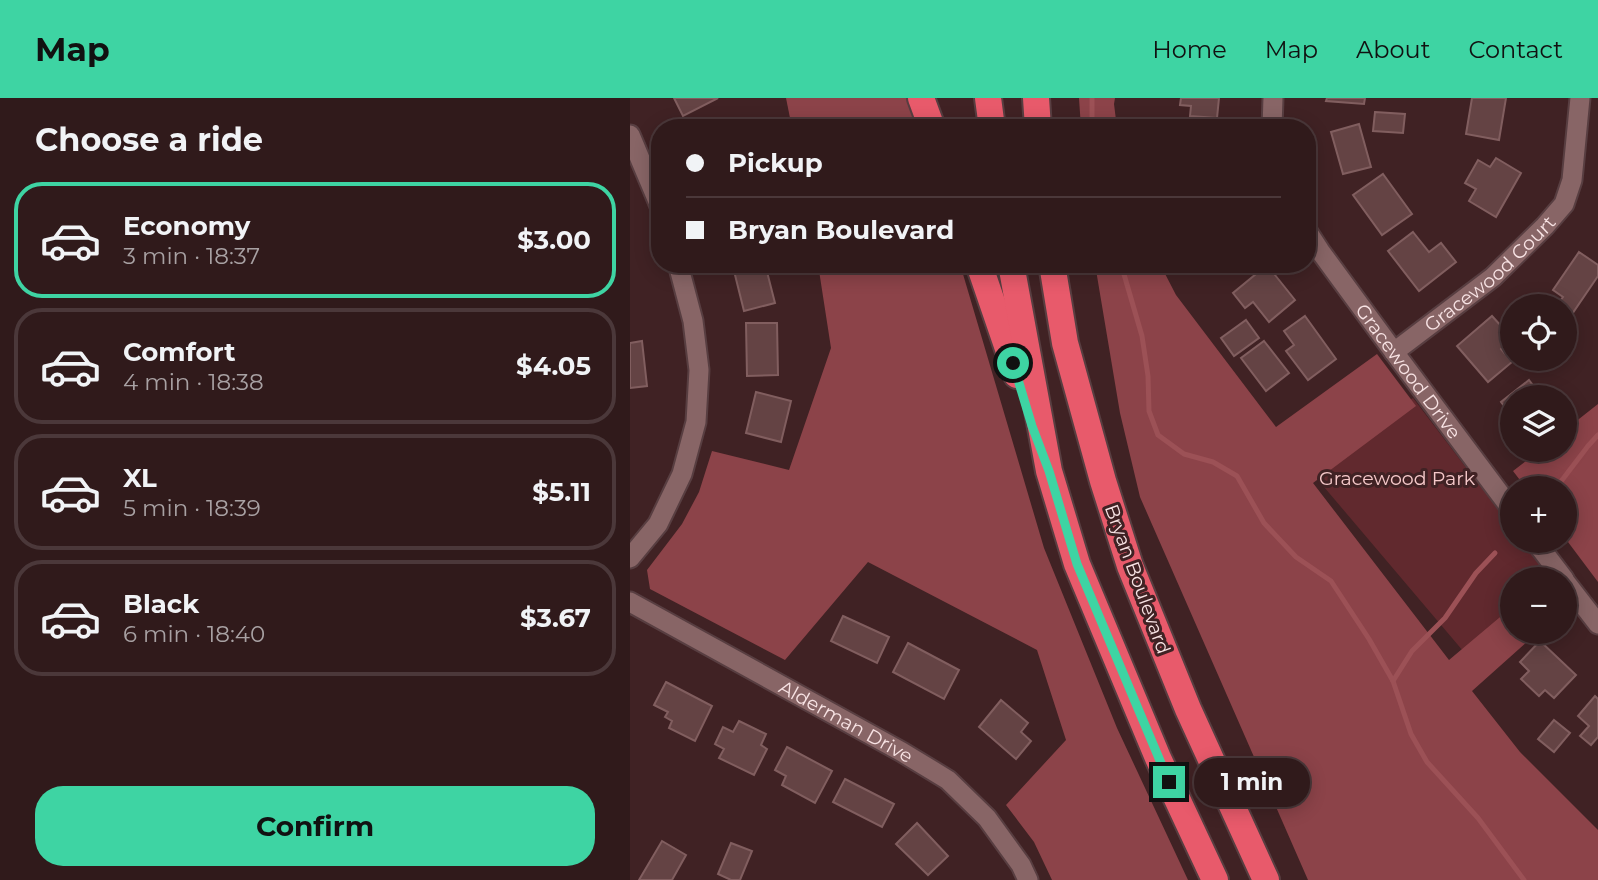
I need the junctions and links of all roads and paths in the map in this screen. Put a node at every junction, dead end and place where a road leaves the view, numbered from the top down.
1 (921, 98) edge
2 (988, 98) edge
3 (1036, 98) edge
4 (1052, 98) edge
5 (1273, 98) edge
6 (1580, 98) edge
7 (929, 119) edge
8 (991, 119) edge
9 (1037, 119) edge
10 (1054, 119) edge
11 (1272, 119) edge
12 (630, 135) edge
13 (651, 185) edge
14 (1316, 245) edge
15 (680, 273) edge
16 (982, 273) edge
17 (1013, 273) edge
18 (1053, 273) edge
19 (1069, 273) edge
20 (1394, 352) junction
21 (1072, 372) junction
22 (1049, 471) junction
23 (1500, 494) edge
24 (630, 558) edge
25 (1577, 597) edge
26 (630, 602) edge
27 (1598, 624) edge
28 (1028, 880) edge
29 (1215, 880) edge
30 (1266, 880) edge

1 - 7 highway
2 - 8 highway
3 - 9 highway
4 - 10 highway
5 - 11 street
6 - 20 street, Gracewood Court
12 - 13 street
14 - 20 street, Gracewood Drive
15 - 24 street
16 - 22 highway
17 - 22 highway
18 - 21 highway, Bryan Boulevard
19 - 21 highway
20 - 23 street, Gracewood Drive
21 - 30 highway, Bryan Boulevard
22 - 29 highway
25 - 27 street
26 - 28 street, Alderman Drive

